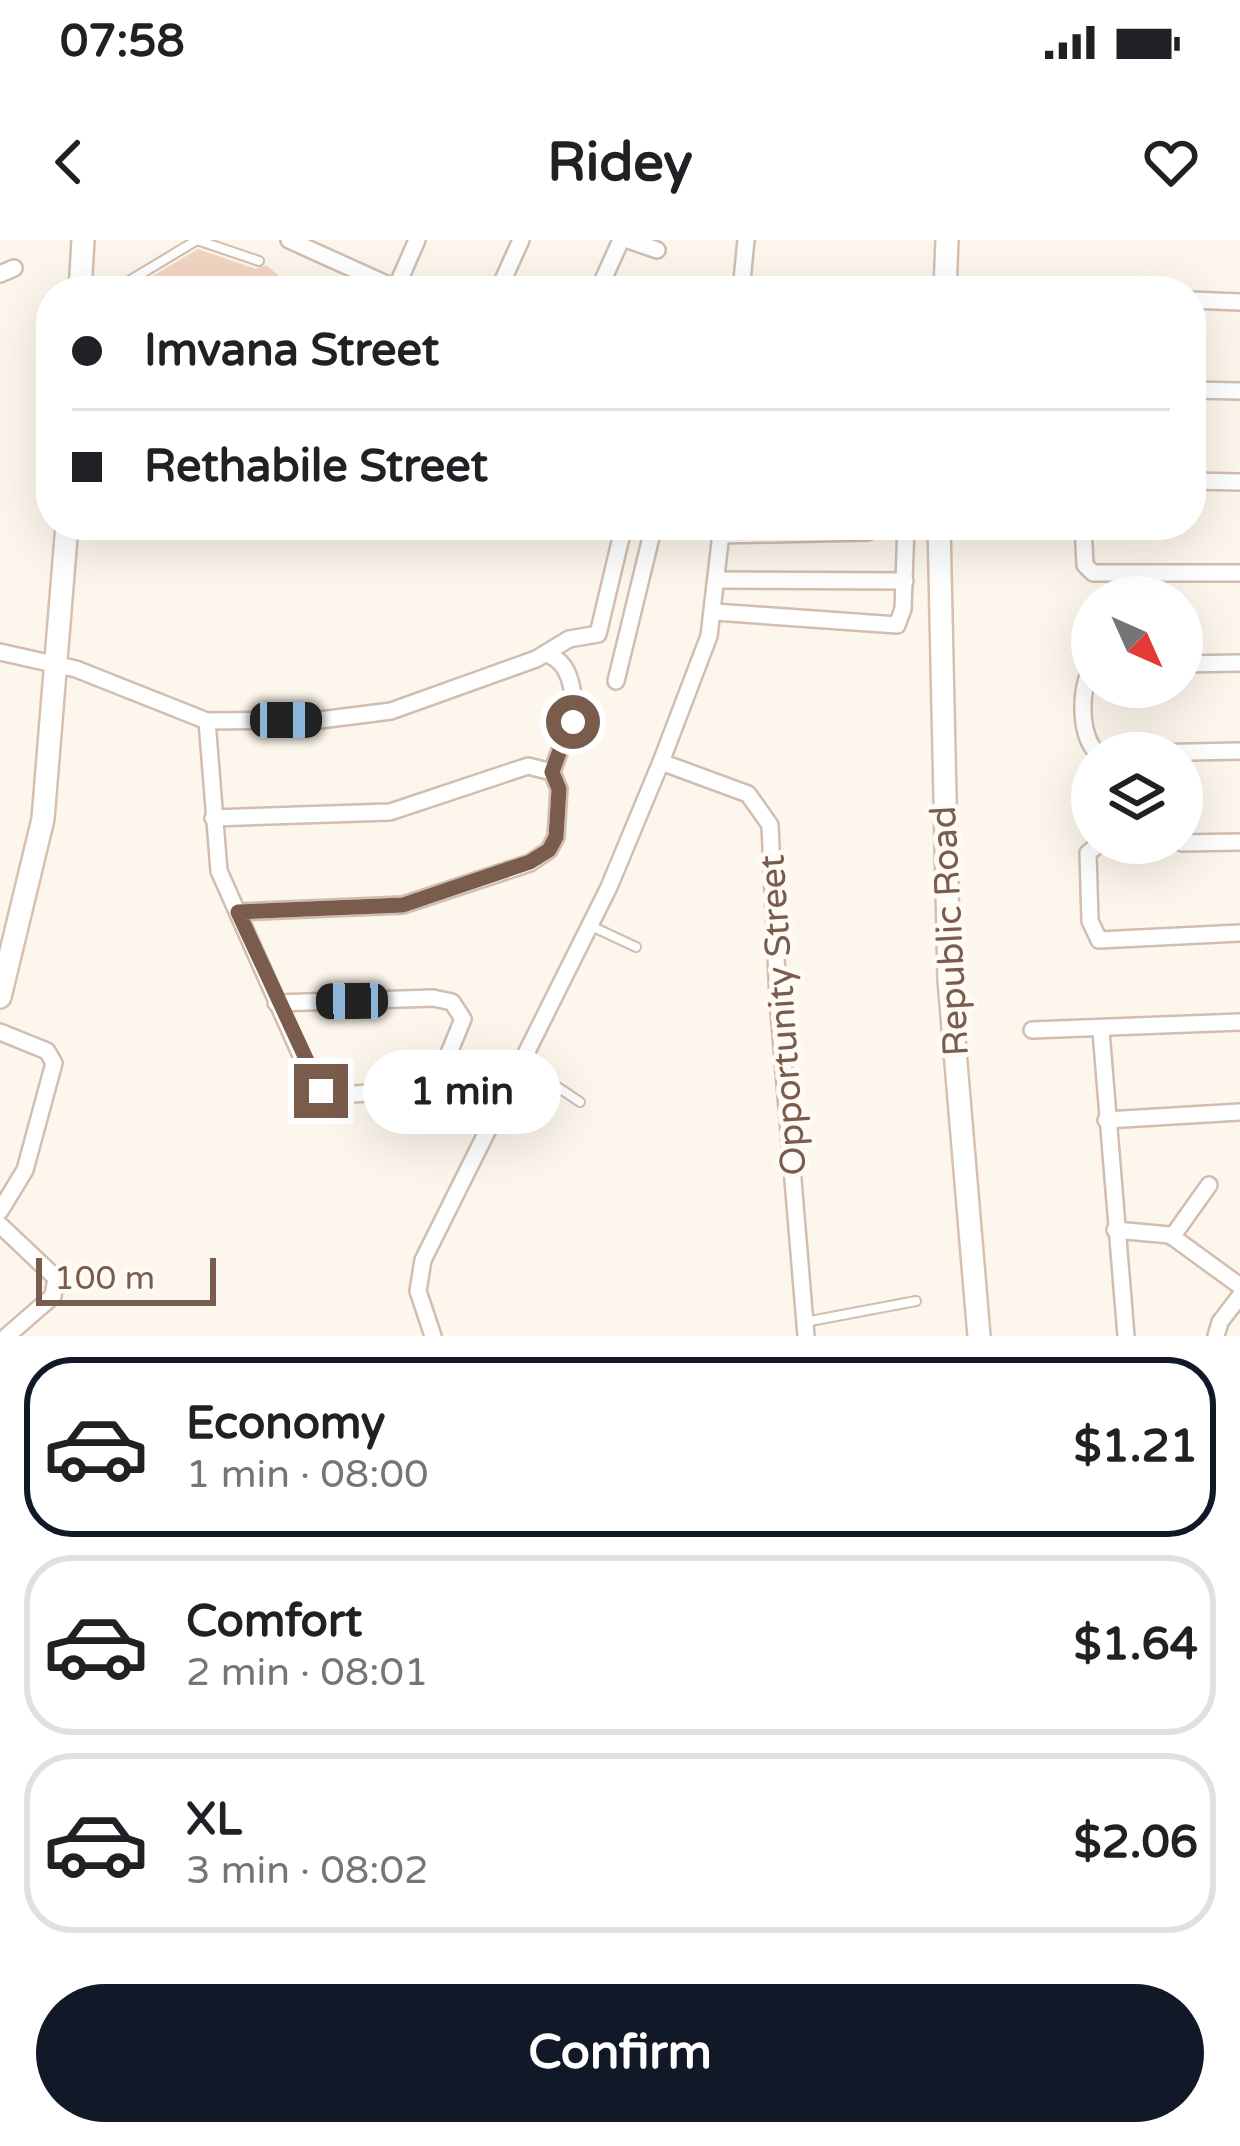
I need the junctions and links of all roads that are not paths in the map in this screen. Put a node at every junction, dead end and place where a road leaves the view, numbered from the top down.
1 (83, 240) edge
2 (289, 240) edge
3 (417, 240) edge
4 (521, 240) edge
5 (625, 240) edge
6 (746, 240) edge
7 (947, 240) edge
8 (314, 245) edge
9 (656, 250) dead end
10 (259, 261) dead end
11 (82, 276) edge
12 (137, 276) edge
13 (373, 276) edge
14 (404, 276) edge
15 (505, 276) edge
16 (610, 276) edge
17 (742, 276) edge
18 (946, 276) edge
19 (1206, 301) edge
20 (1240, 302) edge
21 (1206, 390) edge
22 (1240, 391) edge
23 (1206, 481) edge
24 (1240, 482) edge
25 (66, 540) edge
26 (620, 540) edge
27 (650, 540) edge
28 (721, 540) edge
29 (906, 540) edge
30 (940, 540) edge
31 (1083, 540) edge
32 (1240, 573) edge
33 (718, 580) junction
34 (905, 581) junction
35 (715, 612) junction
36 (0, 652) edge
37 (546, 654) junction
38 (1240, 663) edge
39 (58, 664) junction
40 (1203, 664) edge
41 (616, 681) dead end
42 (207, 721) junction
43 (1203, 752) edge
44 (1240, 752) edge
45 (661, 762) junction
46 (552, 772) junction
47 (213, 818) junction
48 (1240, 842) edge
49 (1203, 843) edge
50 (1088, 864) edge
51 (238, 912) junction
52 (590, 925) junction
53 (1240, 933) edge
54 (636, 947) dead end
55 (0, 997) edge
56 (276, 1004) junction
57 (1240, 1022) edge
58 (1032, 1030) dead end
59 (1101, 1031) junction
60 (0, 1032) edge
61 (522, 1063) junction
62 (580, 1102) dead end
63 (1240, 1112) edge
64 (1106, 1120) junction
65 (1209, 1185) dead end
66 (0, 1210) edge
67 (0, 1225) edge
68 (1115, 1230) junction
69 (1172, 1237) junction
70 (1240, 1286) edge
71 (1240, 1296) edge
72 (916, 1300) dead end
73 (806, 1329) edge
74 (7, 1336) edge
75 (433, 1336) edge
76 (979, 1336) edge
77 (1126, 1336) edge
78 (1216, 1336) edge

1 - 11 street
2 - 8 street
3 - 14 street
4 - 15 street
5 - 9 street
5 - 16 street
6 - 17 street
7 - 18 street
8 - 13 street
10 - 12 lane
19 - 20 street
21 - 22 street
23 - 24 street
25 - 39 street
26 - 37 street
27 - 41 street
28 - 33 street
29 - 34 street
30 - 76 street, Republic Road
31 - 32 street
33 - 34 street
33 - 35 street
34 - 35 street
35 - 45 street
36 - 39 street
37 - 42 street
37 - 46 street
38 - 40 street
39 - 42 street
39 - 55 street
42 - 47 street
43 - 44 street
45 - 52 street
45 - 73 street, Opportunity Street
46 - 47 street
46 - 51 street
47 - 51 street
48 - 49 street
50 - 53 street
51 - 56 street
52 - 54 lane
52 - 61 street
56 - 56 street
57 - 59 street
58 - 59 street
59 - 64 street
60 - 66 street
61 - 62 lane
61 - 75 street
63 - 64 street
64 - 68 street
65 - 69 street
67 - 74 street
68 - 69 street
68 - 77 street
69 - 70 street
71 - 78 street
72 - 73 lane

